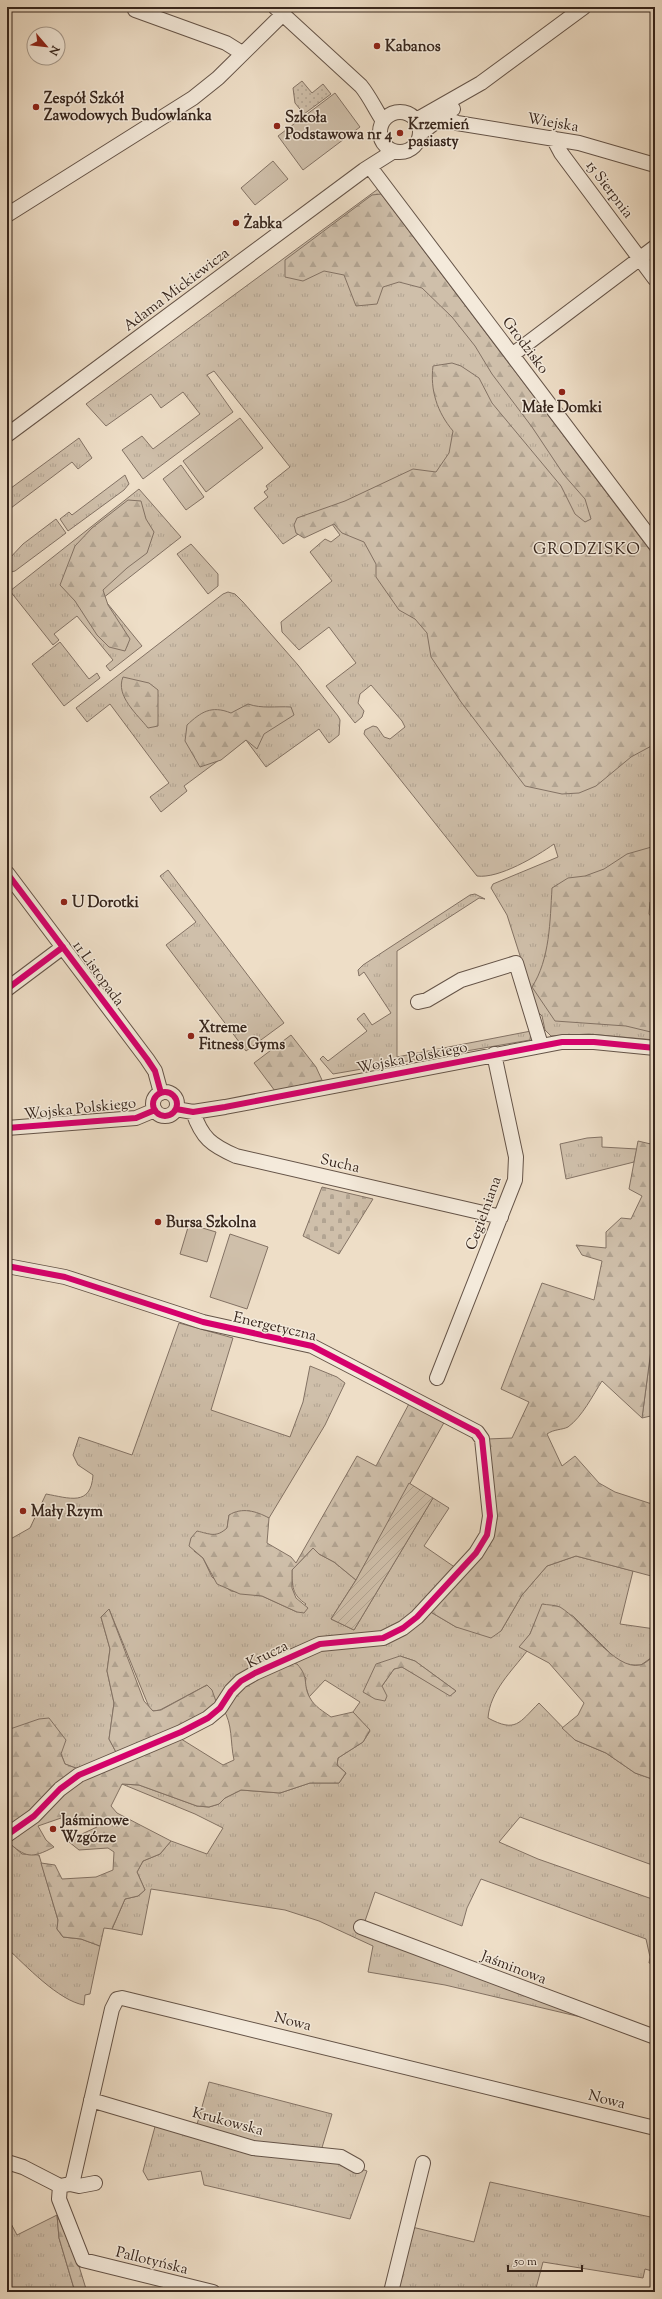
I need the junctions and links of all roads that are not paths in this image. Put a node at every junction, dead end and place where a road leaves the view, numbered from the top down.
1 (584, 7) edge
2 (136, 10) dead end
3 (278, 11) edge
4 (242, 53) junction
5 (481, 83) junction
6 (446, 114) junction
7 (389, 117) junction
8 (419, 126) junction
9 (553, 138) junction
10 (389, 147) junction
11 (655, 165) edge
12 (367, 168) junction
13 (7, 215) edge
14 (655, 248) edge
15 (640, 259) junction
16 (655, 279) edge
17 (512, 355) junction
18 (7, 435) edge
19 (655, 544) edge
20 (7, 873) edge
21 (63, 947) junction
22 (7, 989) edge
23 (418, 1002) dead end
24 (541, 1045) junction
25 (655, 1048) edge
26 (494, 1054) junction
27 (162, 1093) junction
28 (176, 1109) junction
29 (155, 1110) junction
30 (193, 1112) junction
31 (7, 1128) edge
32 (501, 1217) junction
33 (7, 1266) edge
34 (437, 1378) dead end
35 (486, 1479) joint
36 (7, 1835) edge
37 (361, 1927) dead end
38 (655, 2037) edge
39 (91, 2100) junction
40 (655, 2128) edge
41 (7, 2162) edge
42 (423, 2163) dead end
43 (357, 2166) dead end
44 (94, 2183) dead end
45 (65, 2185) junction
46 (213, 2292) edge
47 (391, 2292) edge

1 - 5 street
2 - 4 street
3 - 4 street
3 - 7 street
4 - 13 street
5 - 6 street
5 - 8 street
6 - 8 street
6 - 9 street, Wiejska
7 - 8 street
7 - 10 street
8 - 10 street
9 - 11 street, Wiejska
9 - 15 street, 15 Sierpnia
10 - 12 street, Adama Mickiewicza
12 - 17 street, Grodzisko
12 - 18 street, Adama Mickiewicza
14 - 15 street
15 - 16 street, 15 Sierpnia
15 - 17 street
17 - 19 street, Grodzisko
20 - 21 street, 11 Listopada
21 - 22 street
21 - 27 street, 11 Listopada
23 - 24 street
24 - 25 street, Wojska Polskiego
24 - 26 street, Wojska Polskiego
26 - 30 street, Wojska Polskiego
26 - 32 street, Cegielniana
27 - 28 street
27 - 29 street
28 - 29 street
28 - 30 street, Wojska Polskiego
29 - 31 street, Wojska Polskiego
30 - 32 street, Sucha
32 - 34 street, Cegielniana
33 - 35 street, Energetyczna
35 - 36 street, Krucza
37 - 38 street, Jaśminowa
39 - 40 street, Nowa
39 - 43 street, Krukowska
39 - 45 street, Nowa
41 - 45 street
42 - 47 street
44 - 45 street
45 - 46 street, Pallotyńska

